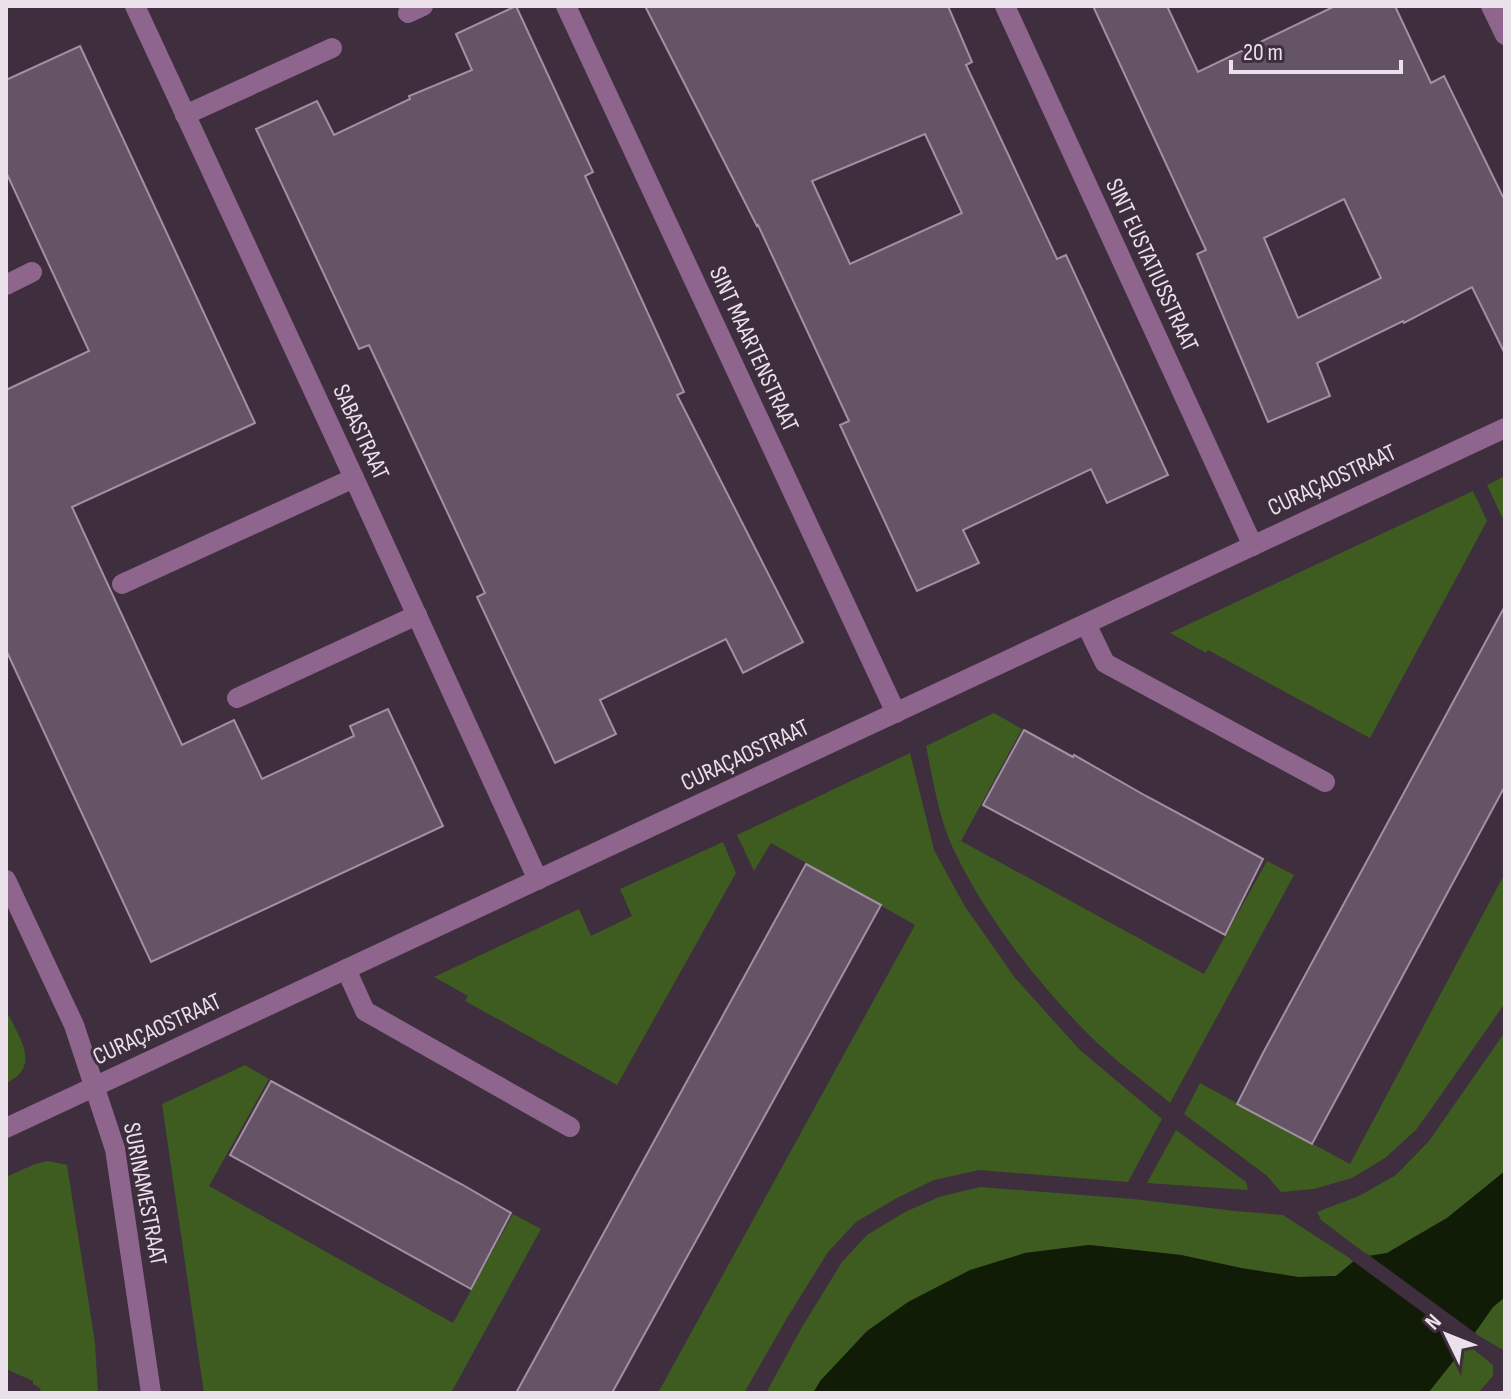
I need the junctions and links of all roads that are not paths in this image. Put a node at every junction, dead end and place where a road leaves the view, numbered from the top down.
1 (135, 6) edge
2 (566, 6) edge
3 (1005, 6) edge
4 (1491, 6) edge
5 (1505, 35) edge
6 (332, 48) dead end
7 (185, 115) junction
8 (32, 272) dead end
9 (6, 285) edge
10 (1505, 428) edge
11 (354, 478) junction
12 (1253, 546) junction
13 (122, 584) dead end
14 (417, 615) junction
15 (1086, 624) junction
16 (237, 698) dead end
17 (896, 713) junction
18 (1325, 782) dead end
19 (6, 880) edge
20 (538, 880) junction
21 (346, 969) junction
22 (95, 1087) junction
23 (570, 1127) dead end
24 (6, 1128) edge
25 (151, 1393) edge

1 - 7 street, SABASTRAAT
2 - 17 street, SINT MAARTENSTRAAT
3 - 12 street, SINT EUSTATIUSSTRAAT
4 - 5 street
6 - 7 street
7 - 11 street, SABASTRAAT
8 - 9 street
10 - 12 street, CURAÇAOSTRAAT
11 - 13 street
11 - 14 street, SABASTRAAT
12 - 15 street, CURAÇAOSTRAAT
14 - 16 street
14 - 20 street, SABASTRAAT
15 - 17 street, CURAÇAOSTRAAT
15 - 18 street
17 - 20 street, CURAÇAOSTRAAT
19 - 22 street, SURINAMESTRAAT
20 - 21 street, CURAÇAOSTRAAT
21 - 22 street, CURAÇAOSTRAAT
21 - 23 street
22 - 24 street, CURAÇAOSTRAAT
22 - 25 street, SURINAMESTRAAT

